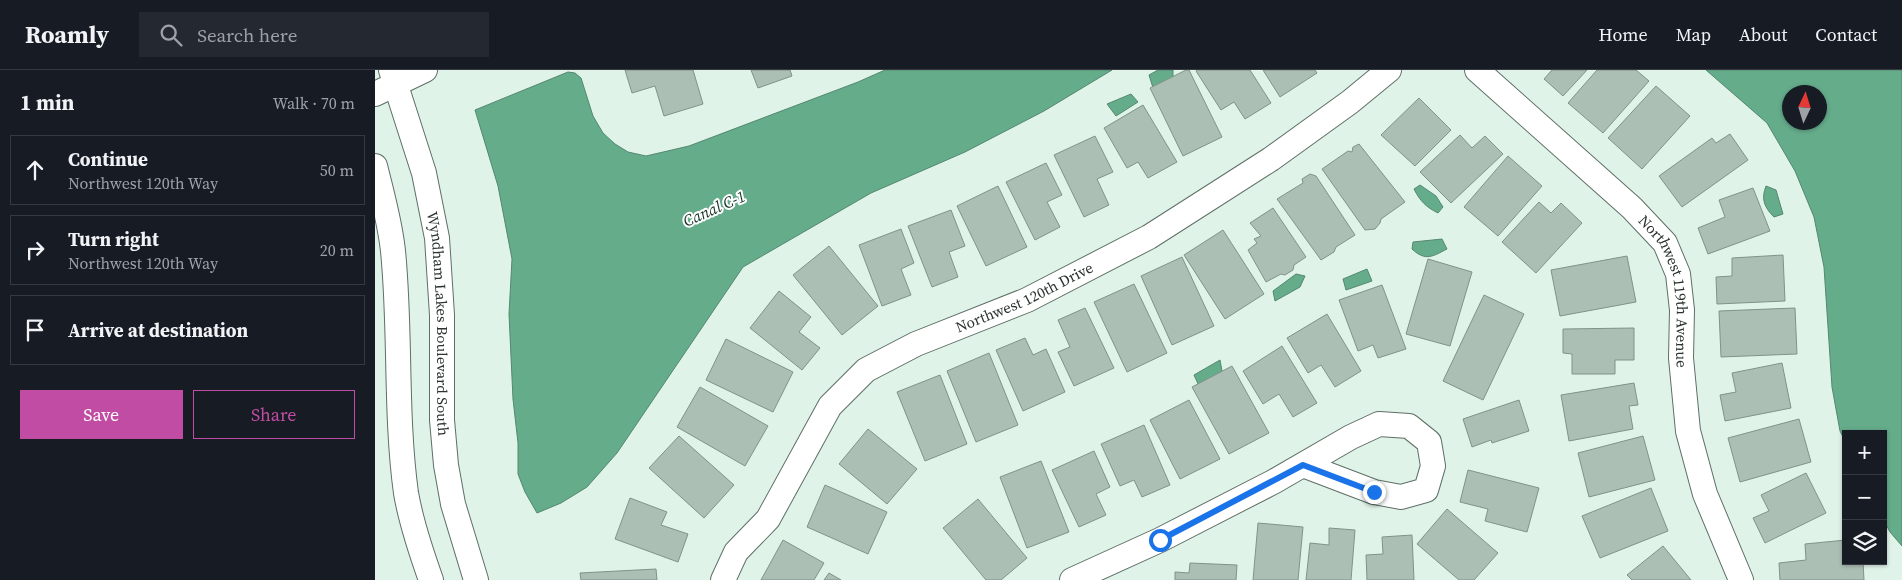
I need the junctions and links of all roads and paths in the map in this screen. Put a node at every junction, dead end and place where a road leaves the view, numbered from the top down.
1 (425, 70) edge
2 (1389, 70) edge
3 (1477, 70) edge
4 (387, 83) edge
5 (375, 166) edge
6 (1303, 465) junction
7 (431, 580) edge
8 (476, 580) edge
9 (723, 580) edge
10 (1072, 580) edge
11 (1741, 580) edge

1 - 4 street
2 - 9 street, Northwest 120th Drive
3 - 11 street, Northwest 119th Avenue
4 - 8 street, Wyndham Lakes Boulevard South
5 - 7 street
6 - 6 street
6 - 10 street

